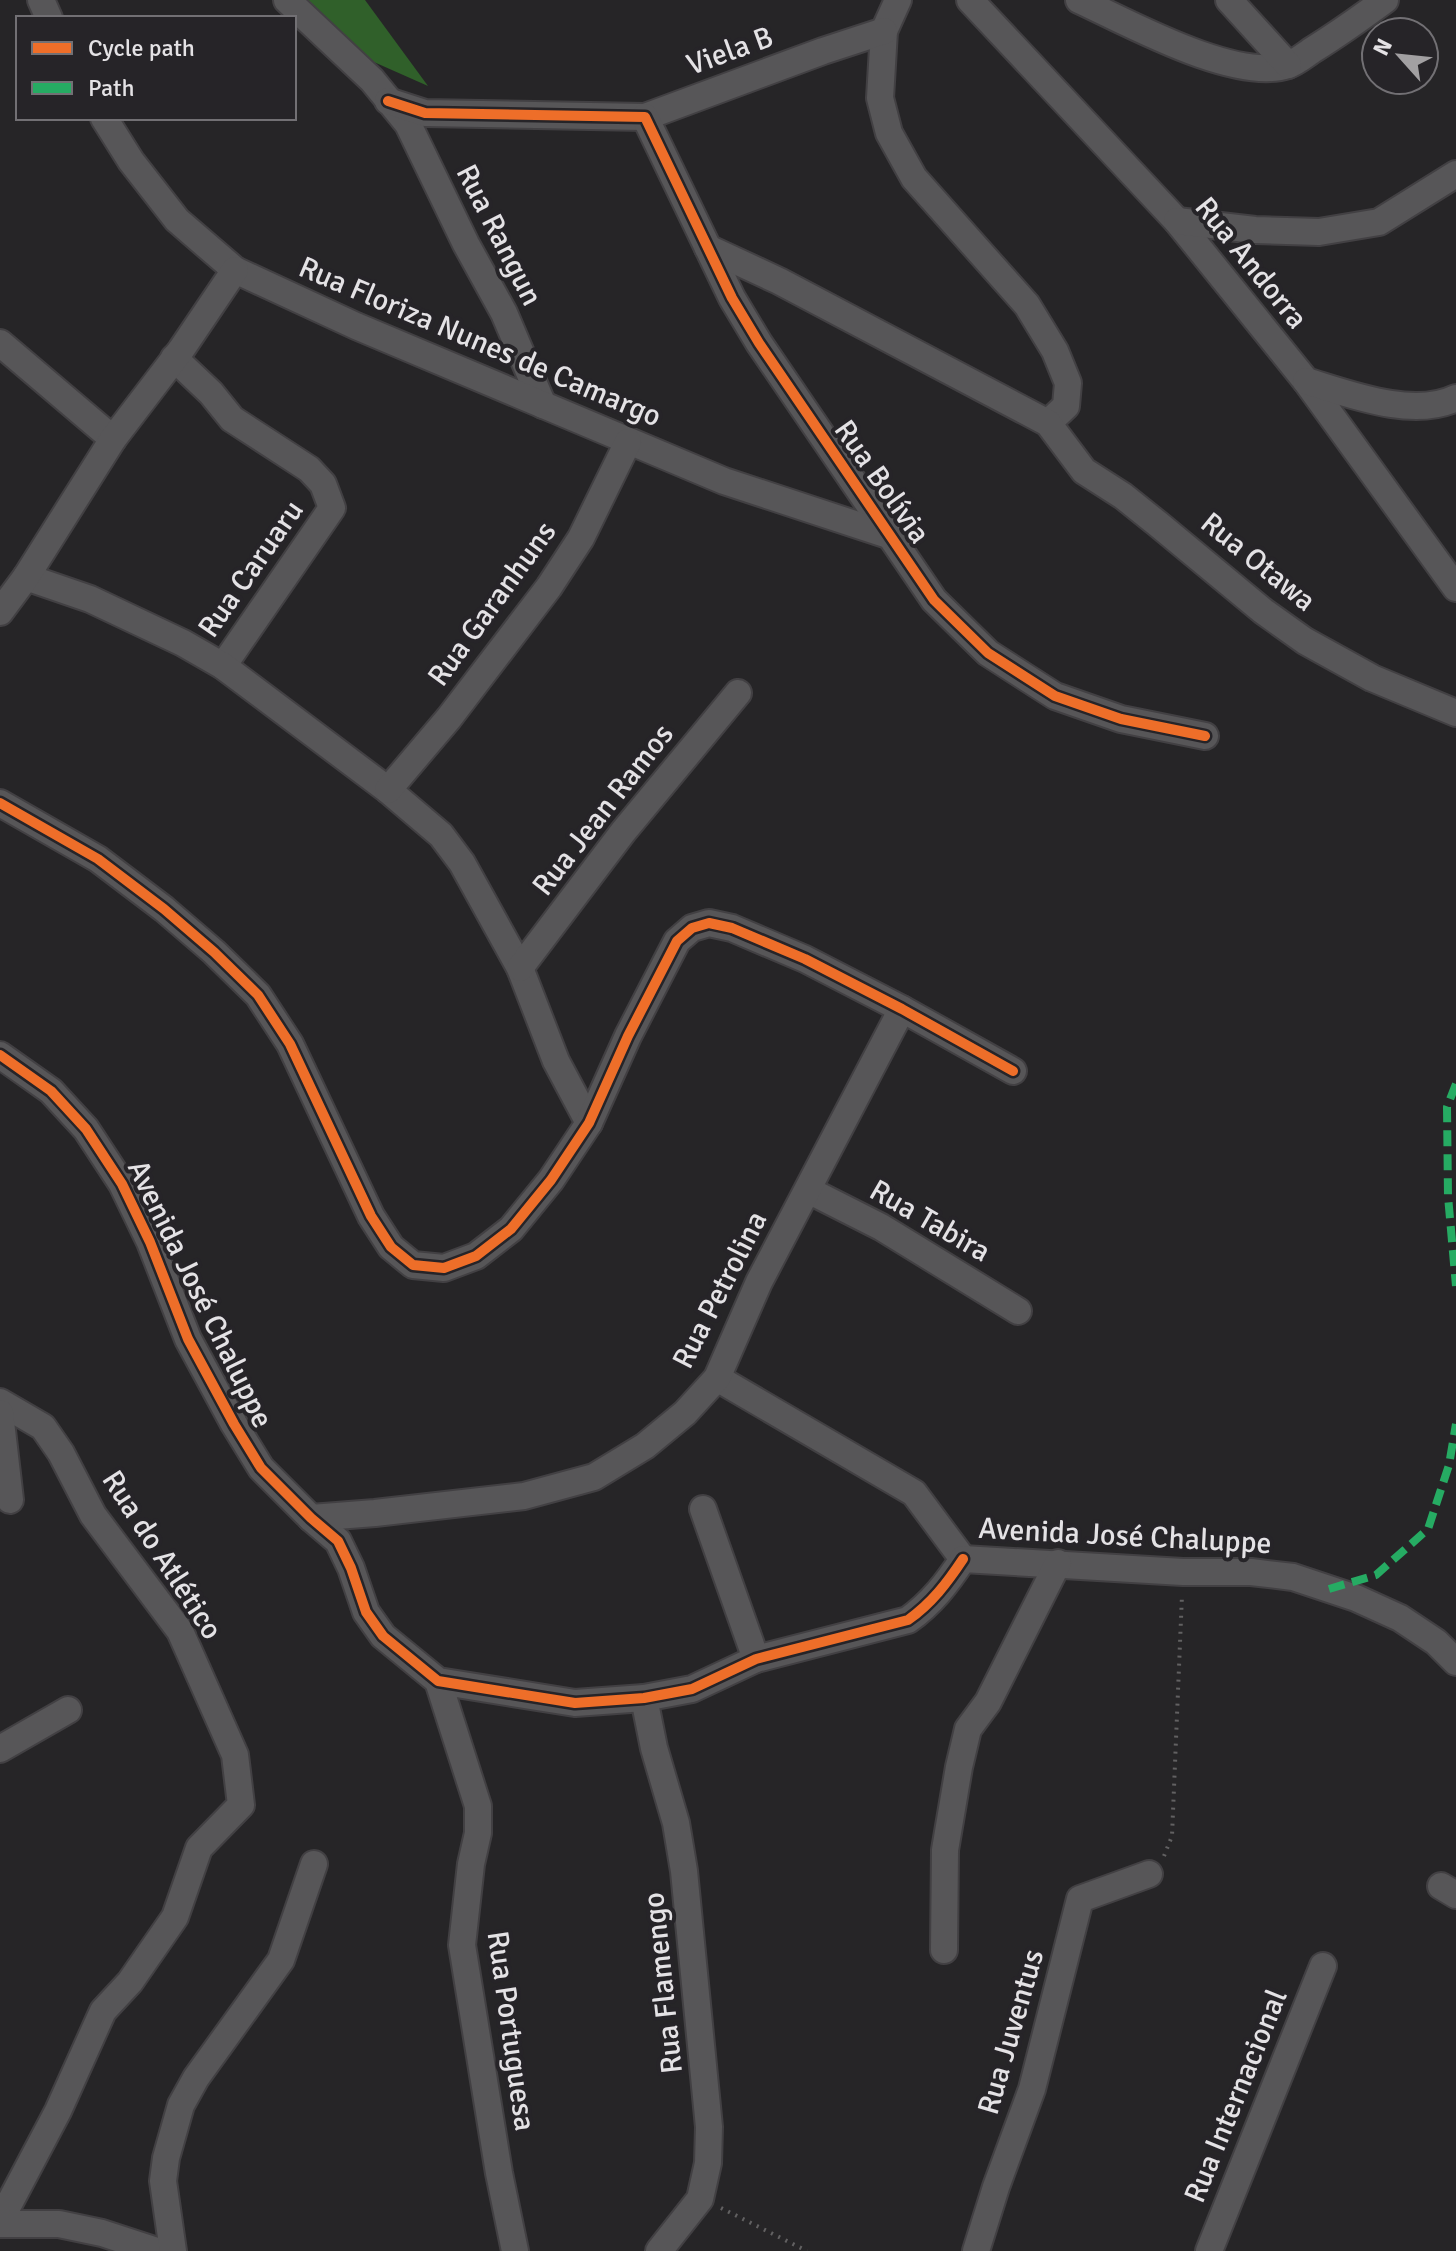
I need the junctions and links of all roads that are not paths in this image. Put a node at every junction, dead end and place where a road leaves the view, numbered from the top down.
1 (287, 0) edge
2 (898, 0) edge
3 (970, 0) edge
4 (1079, 0) edge
5 (1229, 0) edge
6 (1385, 0) edge
7 (884, 31) junction
8 (1288, 65) junction
9 (388, 101) junction
10 (645, 117) junction
11 (105, 120) edge
12 (1456, 174) edge
13 (1177, 221) junction
14 (708, 248) junction
15 (235, 270) junction
16 (0, 343) edge
17 (174, 358) junction
18 (1306, 381) junction
19 (1456, 398) edge
20 (543, 405) junction
21 (1048, 423) junction
22 (113, 439) junction
23 (628, 442) junction
24 (891, 536) junction
25 (26, 577) junction
26 (1456, 588) edge
27 (0, 612) edge
28 (223, 666) junction
29 (738, 693) dead end
30 (1456, 713) edge
31 (1205, 736) dead end
32 (388, 790) junction
33 (0, 803) edge
34 (520, 968) junction
35 (902, 1009) junction
36 (0, 1055) edge
37 (1013, 1071) dead end
38 (589, 1123) junction
39 (808, 1190) junction
40 (1018, 1311) dead end
41 (717, 1378) junction
42 (0, 1402) edge
43 (0, 1413) edge
44 (10, 1500) dead end
45 (703, 1509) dead end
46 (311, 1518) junction
47 (963, 1559) junction
48 (1058, 1563) junction
49 (756, 1659) junction
50 (1456, 1662) edge
51 (438, 1681) junction
52 (644, 1698) junction
53 (68, 1710) dead end
54 (0, 1749) edge
55 (314, 1864) dead end
56 (1149, 1874) road end
57 (944, 1950) dead end
58 (1323, 1966) dead end
59 (0, 2222) edge
60 (157, 2251) edge
61 (173, 2251) edge
62 (515, 2251) edge
63 (659, 2251) edge
64 (976, 2251) edge
65 (1209, 2251) edge

1 - 9 street, Rua Rangun
2 - 7 street
3 - 13 street, Rua Andorra
4 - 8 street
5 - 8 street
6 - 8 street
7 - 10 street, Viela B
7 - 21 street
9 - 10 street
9 - 20 street, Rua Rangun
10 - 14 street, Rua Bolívia
11 - 15 street, Rua Floriza Nunes de Camargo
12 - 13 street
13 - 18 street, Rua Andorra
14 - 21 street
14 - 24 street, Rua Bolívia
15 - 17 street
15 - 20 street, Rua Floriza Nunes de Camargo
16 - 22 street
17 - 22 street
17 - 28 street, Rua Caruaru
18 - 19 street
18 - 26 street, Rua Andorra
20 - 23 street, Rua Floriza Nunes de Camargo
21 - 30 street, Rua Otawa
22 - 25 street
23 - 24 street, Rua Floriza Nunes de Camargo
23 - 32 street, Rua Garanhuns
24 - 31 street, Rua Bolívia
25 - 27 street
25 - 28 street
28 - 32 street
29 - 34 street, Rua Jean Ramos
32 - 34 street
33 - 38 street
34 - 38 street
35 - 37 street
35 - 38 street
35 - 39 street, Rua Petrolina
36 - 46 street, Avenida José Chaluppe
39 - 40 street, Rua Tabira
39 - 41 street, Rua Petrolina
41 - 46 street, Rua Petrolina
41 - 47 street
42 - 59 street, Rua do Atlético
43 - 44 street
45 - 49 street
46 - 51 street, Avenida José Chaluppe
47 - 48 street, Avenida José Chaluppe
47 - 49 street, Avenida José Chaluppe
48 - 50 street, Avenida José Chaluppe
48 - 57 street
49 - 52 street, Avenida José Chaluppe
51 - 52 street, Avenida José Chaluppe
51 - 62 street, Rua Portuguesa
52 - 63 street, Rua Flamengo
53 - 54 street
55 - 61 street
56 - 64 street, Rua Juventus
58 - 65 street, Rua Internacional
59 - 60 street

